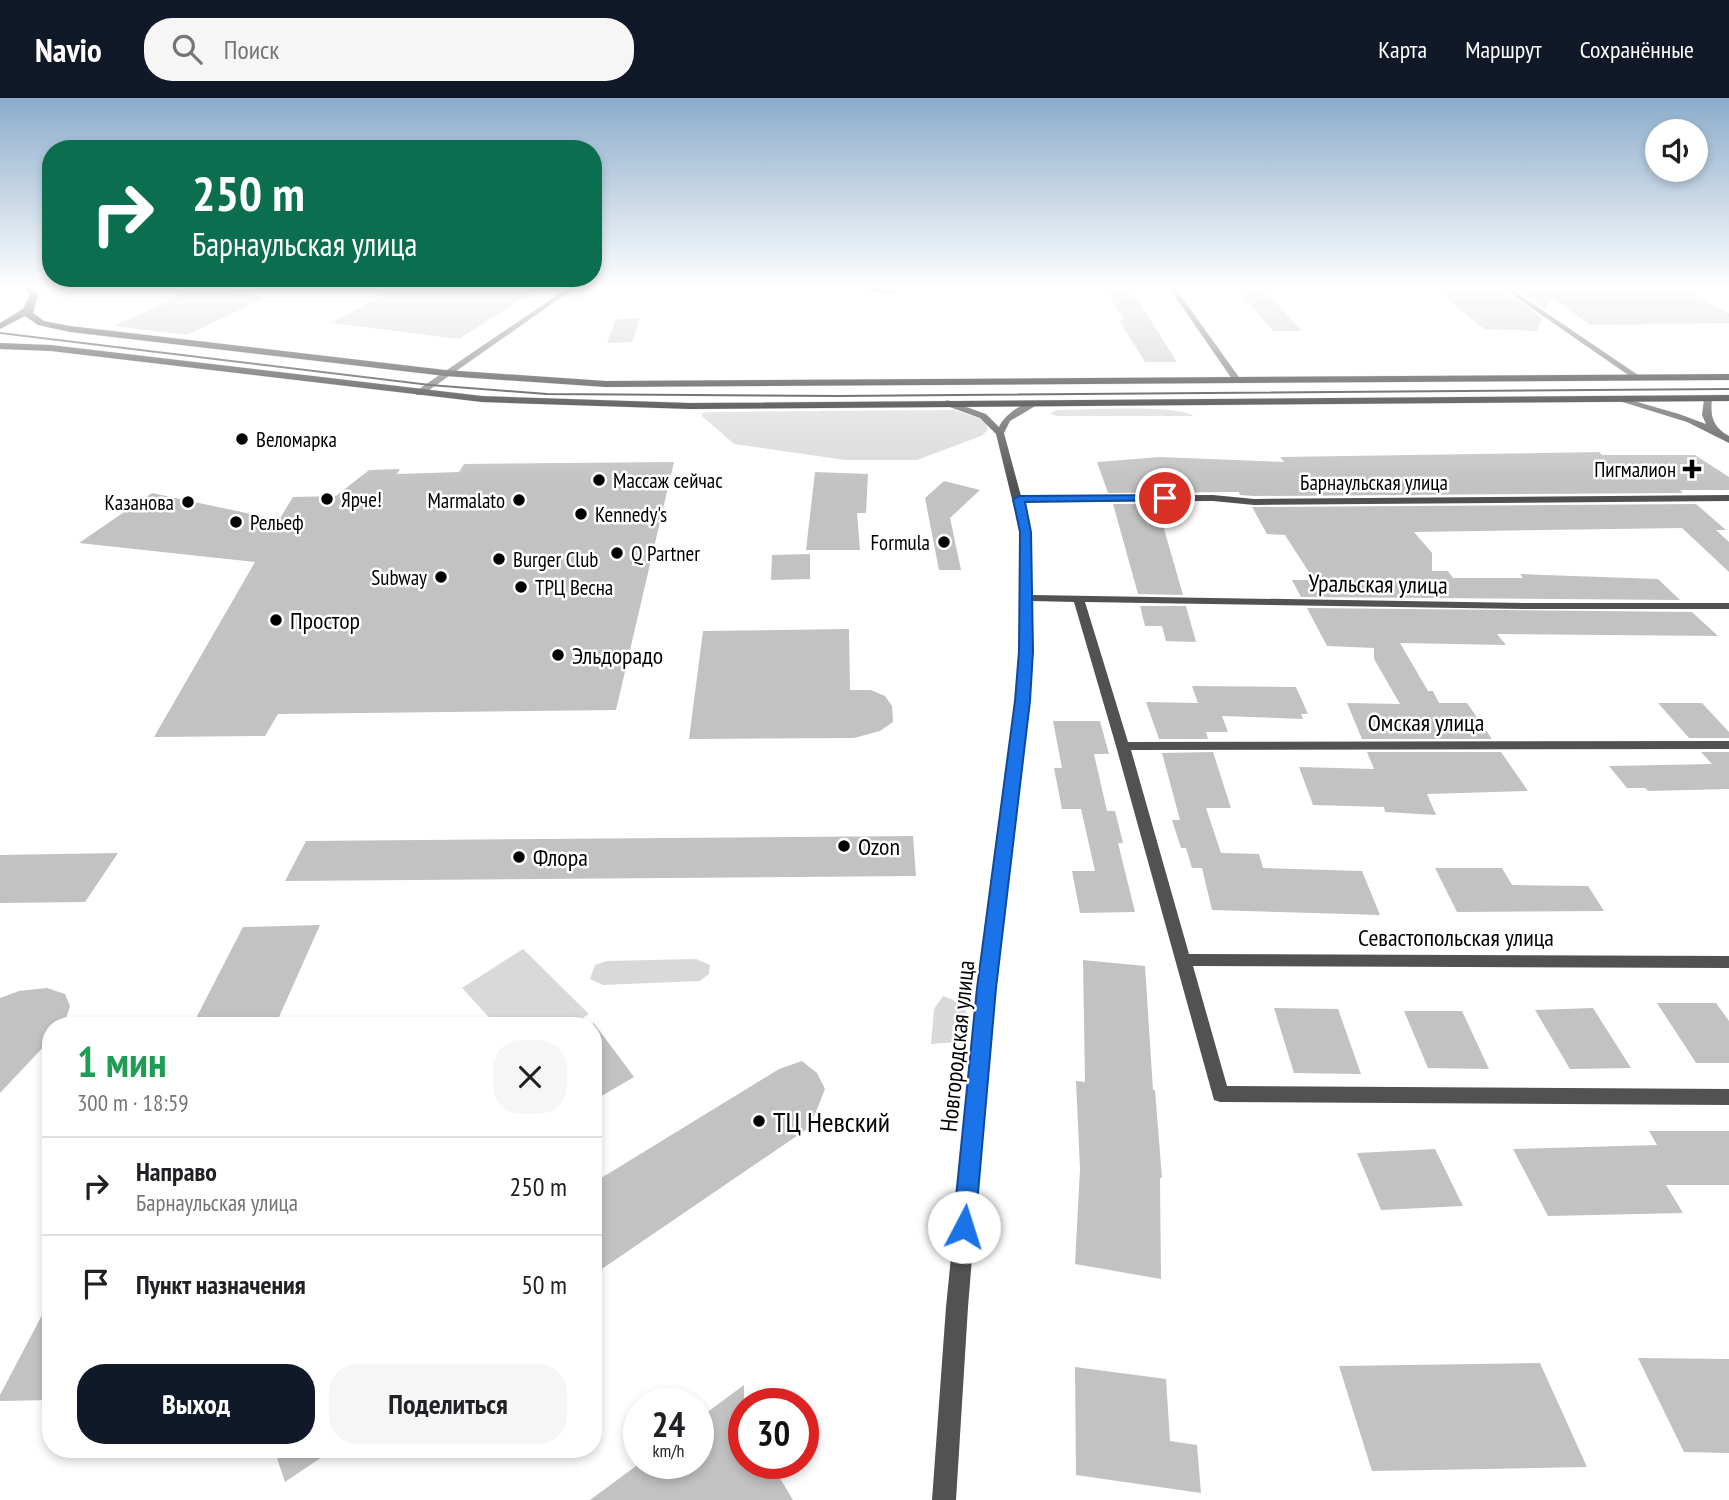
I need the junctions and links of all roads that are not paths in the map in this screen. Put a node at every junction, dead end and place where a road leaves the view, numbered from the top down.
1 (104, 354) edge
2 (287, 354) edge
3 (473, 354) edge
4 (1219, 354) edge
5 (1604, 354) edge
6 (445, 373) junction
7 (1637, 377) junction
8 (1729, 377) edge
9 (1237, 380) junction
10 (838, 383) junction
11 (419, 393) junction
12 (1729, 398) edge
13 (1708, 399) junction
14 (1620, 400) junction
15 (1034, 402) junction
16 (947, 403) junction
17 (837, 404) junction
18 (1714, 430) junction
19 (1000, 433) junction
20 (1729, 440) edge
21 (1729, 498) edge
22 (1019, 499) junction
23 (1027, 598) junction
24 (1079, 601) junction
25 (1729, 606) edge
26 (1729, 745) edge
27 (1123, 746) junction
28 (1184, 960) junction
29 (1729, 962) edge
30 (1729, 1097) edge
31 (944, 1500) edge

1 - 11 main road
2 - 6 main road
3 - 6 street
4 - 9 street
5 - 7 street
6 - 10 main road
6 - 11 street
7 - 8 main road
7 - 9 main road
9 - 10 main road
10 - 17 main road
11 - 17 main road
12 - 13 main road
13 - 14 main road
13 - 18 street
14 - 15 main road
14 - 18 street
15 - 16 main road
15 - 19 street
16 - 17 main road
16 - 19 street
18 - 20 street
19 - 22 street, Новгородская улица
21 - 22 street, Барнаульская улица
22 - 23 street, Новгородская улица
23 - 24 street, Уральская улица
23 - 31 street, Новгородская улица
24 - 25 street, Уральская улица
24 - 27 street
26 - 27 street, Омская улица
27 - 28 street
28 - 29 street, Севастопольская улица
28 - 30 street

